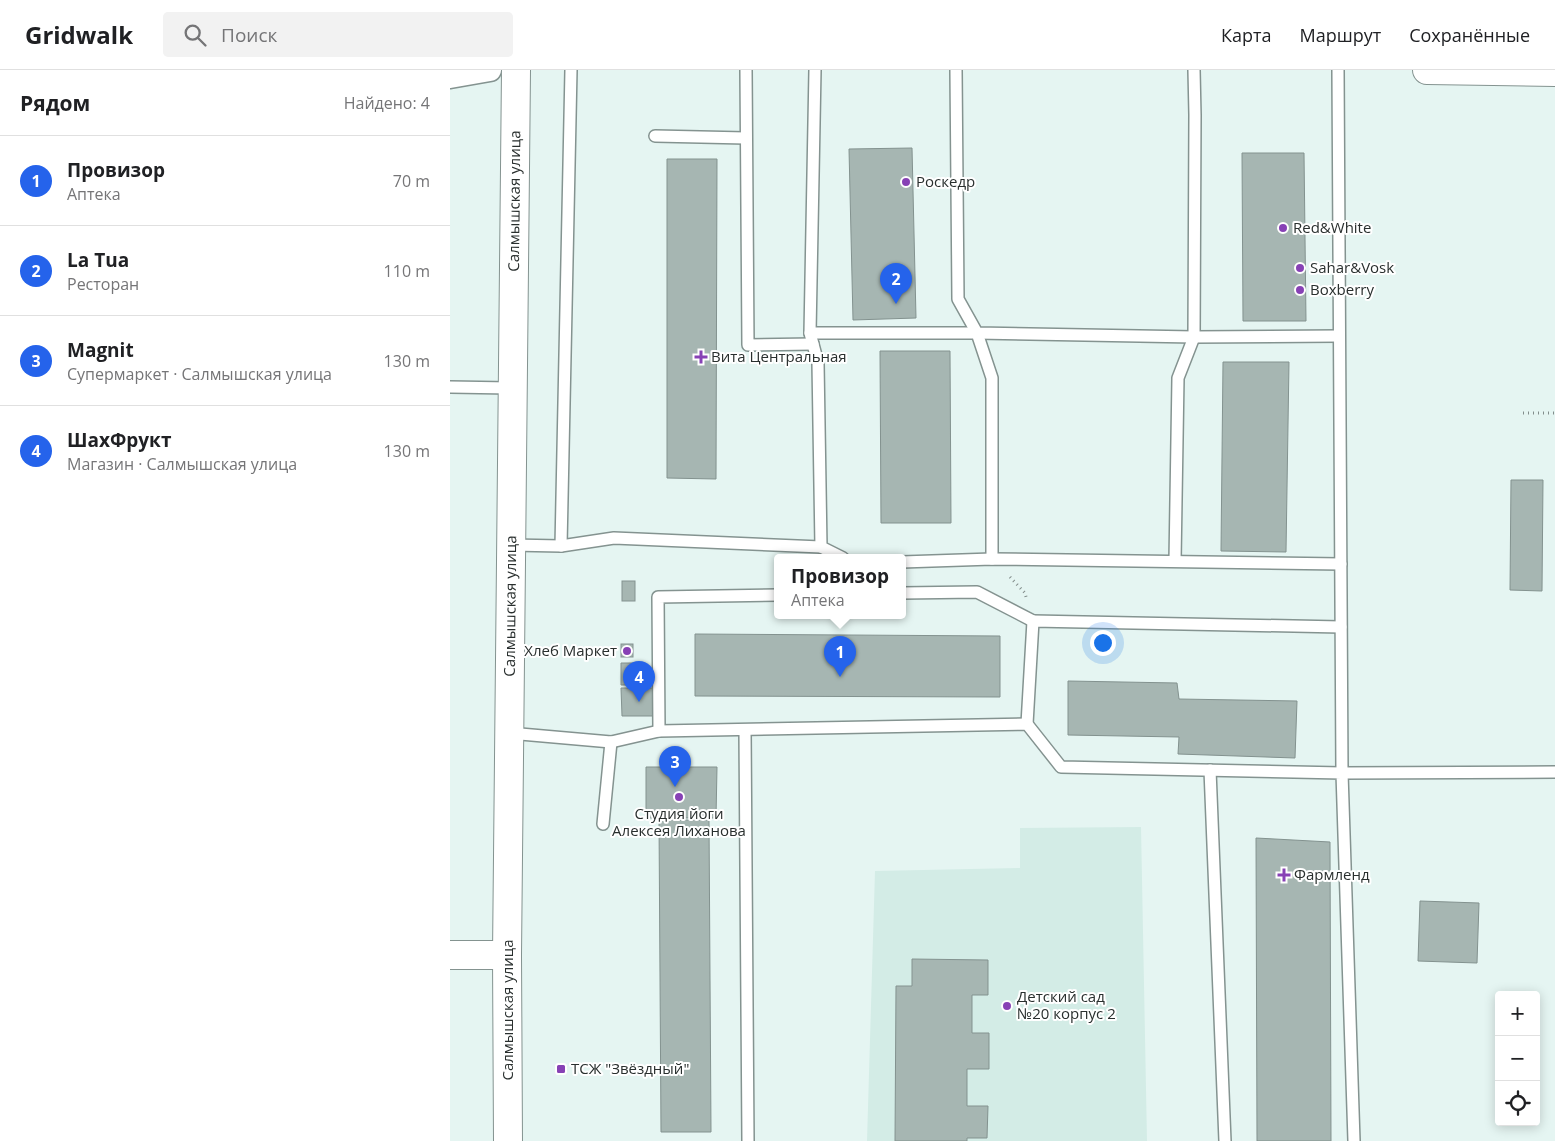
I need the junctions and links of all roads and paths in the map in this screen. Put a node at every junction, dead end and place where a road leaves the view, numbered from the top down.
1 (490, 70) edge
2 (516, 70) edge
3 (571, 70) edge
4 (746, 70) edge
5 (815, 70) edge
6 (956, 70) edge
7 (1194, 70) edge
8 (1338, 70) edge
9 (1427, 70) edge
10 (1555, 72) edge
11 (450, 77) edge
12 (655, 136) dead end
13 (746, 138) junction
14 (977, 333) junction
15 (1339, 336) junction
16 (1194, 337) junction
17 (811, 339) junction
18 (450, 387) edge
19 (512, 388) junction
20 (1523, 413) dead end
21 (1555, 413) edge
22 (511, 545) junction
23 (561, 546) junction
24 (821, 547) junction
25 (835, 554) edge
26 (992, 559) junction
27 (1176, 561) junction
28 (906, 562) edge
29 (1341, 564) junction
30 (906, 593) edge
31 (774, 595) edge
32 (1033, 620) junction
33 (1341, 627) junction
34 (1027, 724) junction
35 (744, 730) junction
36 (659, 731) junction
37 (509, 733) junction
38 (611, 742) junction
39 (1210, 770) junction
40 (1555, 772) edge
41 (1342, 773) junction
42 (603, 824) dead end
43 (450, 955) edge
44 (507, 955) junction
45 (508, 1141) edge
46 (748, 1141) edge
47 (1225, 1141) edge
48 (1354, 1141) edge

1 - 11 street
2 - 19 main road, Салмышская улица
3 - 23 lane
4 - 13 lane
5 - 17 lane
6 - 14 lane
7 - 16 lane
8 - 15 lane
9 - 10 main road
12 - 13 lane
13 - 17 lane
14 - 16 lane
14 - 17 lane
14 - 26 lane
15 - 16 lane
15 - 29 lane
16 - 27 lane
17 - 24 lane
18 - 19 lane
19 - 22 main road, Салмышская улица
20 - 21 path
22 - 23 lane
22 - 37 main road, Салмышская улица
23 - 24 lane
24 - 25 lane
26 - 27 lane
26 - 28 lane
27 - 29 lane
29 - 33 lane
30 - 32 lane
31 - 36 lane
32 - 33 lane
32 - 34 lane
33 - 41 lane
34 - 35 lane
34 - 39 lane
35 - 36 lane
35 - 46 lane
36 - 38 lane
37 - 38 lane
37 - 44 main road, Салмышская улица
38 - 42 lane
39 - 41 lane
39 - 47 lane
40 - 41 lane
41 - 48 lane
43 - 44 main road
44 - 45 main road, Салмышская улица

